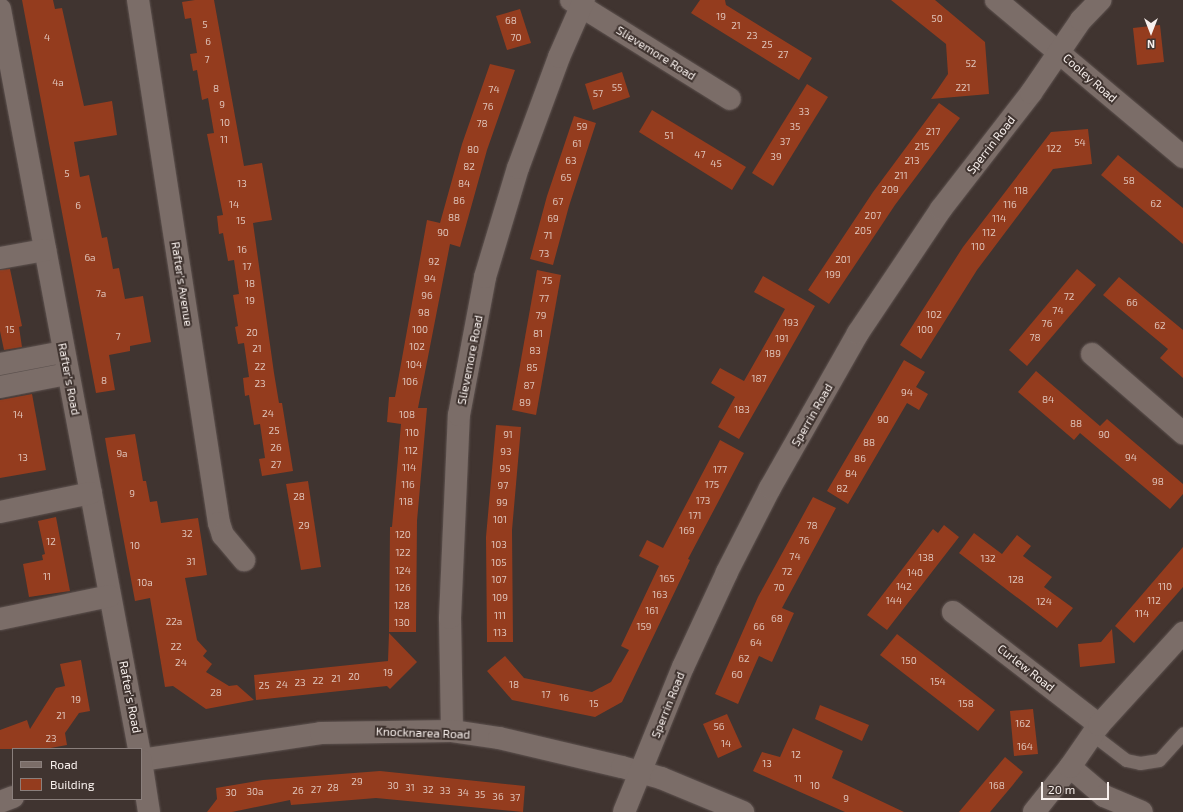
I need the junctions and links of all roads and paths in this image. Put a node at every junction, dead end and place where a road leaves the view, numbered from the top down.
1 (138, 0) edge
2 (996, 0) edge
3 (1100, 0) edge
4 (579, 2) edge
5 (0, 9) edge
6 (1060, 52) junction
7 (730, 99) dead end
8 (1183, 157) edge
9 (45, 250) junction
10 (0, 258) edge
11 (63, 352) junction
12 (1092, 354) dead end
13 (0, 364) edge
14 (68, 374) junction
15 (0, 387) edge
16 (1183, 433) edge
17 (91, 493) junction
18 (0, 512) edge
19 (244, 560) dead end
20 (110, 596) junction
21 (953, 612) dead end
22 (0, 620) edge
23 (1183, 633) edge
24 (1095, 729) junction
25 (452, 731) junction
26 (1183, 733) edge
27 (139, 748) edge
28 (142, 761) edge
29 (142, 767) edge
30 (1070, 768) junction
31 (640, 772) junction
32 (12, 797) edge
33 (0, 802) edge
34 (149, 812) edge
35 (624, 812) edge
36 (743, 812) edge
37 (1034, 812) edge
38 (1142, 812) edge

1 - 19 street, Rafter's Avenue
2 - 6 street, Cooley Road
3 - 6 street, Sperrin Road
4 - 7 street, Slievemore Road
4 - 25 street, Slievemore Road
5 - 9 street, Rafter's Road
6 - 8 street, Cooley Road
6 - 31 street, Sperrin Road
9 - 10 street
9 - 11 street, Rafter's Road
11 - 13 street
11 - 14 street, Rafter's Road
12 - 16 street
14 - 15 street
14 - 17 street, Rafter's Road
17 - 18 street
17 - 20 street, Rafter's Road
20 - 22 street
20 - 27 street, Rafter's Road
21 - 24 street, Curlew Road
23 - 24 street
24 - 26 lane
24 - 30 street
25 - 28 street, Knocknarea Road
25 - 31 street, Knocknarea Road
29 - 34 street
30 - 37 street
30 - 38 street
31 - 35 street, Sperrin Road
31 - 36 street, Knocknarea Road
32 - 33 street

